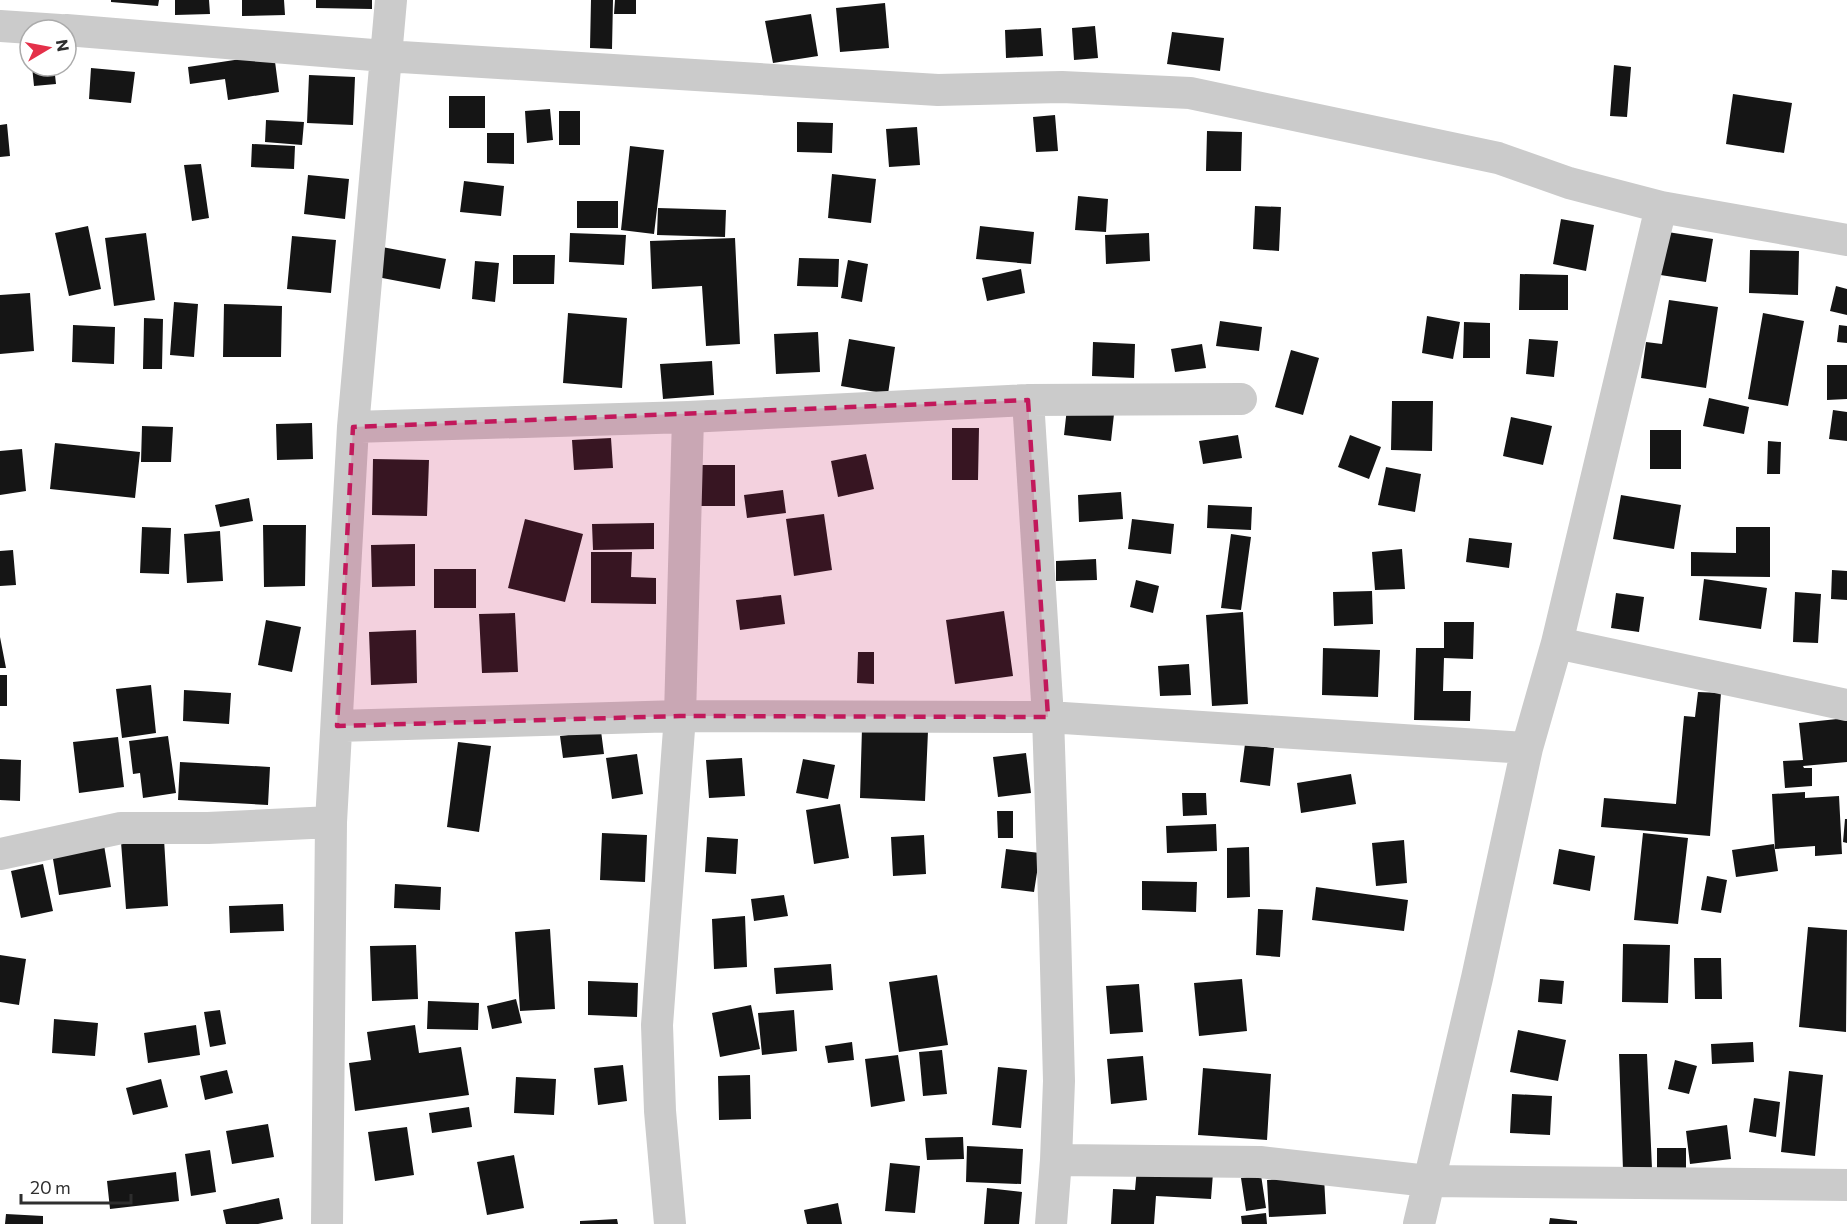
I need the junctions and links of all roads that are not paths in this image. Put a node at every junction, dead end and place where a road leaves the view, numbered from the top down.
1 (391, 0) edge
2 (0, 26) edge
3 (18, 27) edge
4 (78, 31) edge
5 (385, 56) junction
6 (1661, 207) junction
7 (1847, 240) edge
8 (1241, 399) dead end
9 (1028, 400) junction
10 (688, 417) junction
11 (353, 426) junction
12 (1557, 643) junction
13 (1847, 705) edge
14 (680, 716) junction
15 (1048, 717) junction
16 (337, 726) junction
17 (1527, 748) junction
18 (331, 822) junction
19 (0, 854) edge
20 (1056, 1160) junction
21 (1428, 1181) junction
22 (1847, 1185) edge
23 (327, 1224) edge
24 (670, 1224) edge
25 (1051, 1224) edge
26 (1419, 1224) edge

1 - 5 street
2 - 3 street
4 - 5 street
5 - 6 street
5 - 11 street
6 - 7 street
6 - 12 street
8 - 9 street
9 - 10 street
9 - 15 street
10 - 11 street
10 - 14 street
11 - 16 street
12 - 13 street
12 - 17 street
14 - 15 street
14 - 16 street
14 - 24 street
15 - 17 street
15 - 20 street
16 - 18 street
17 - 21 street
18 - 19 street
18 - 23 street
20 - 21 street
20 - 25 street
21 - 22 street
21 - 26 street

